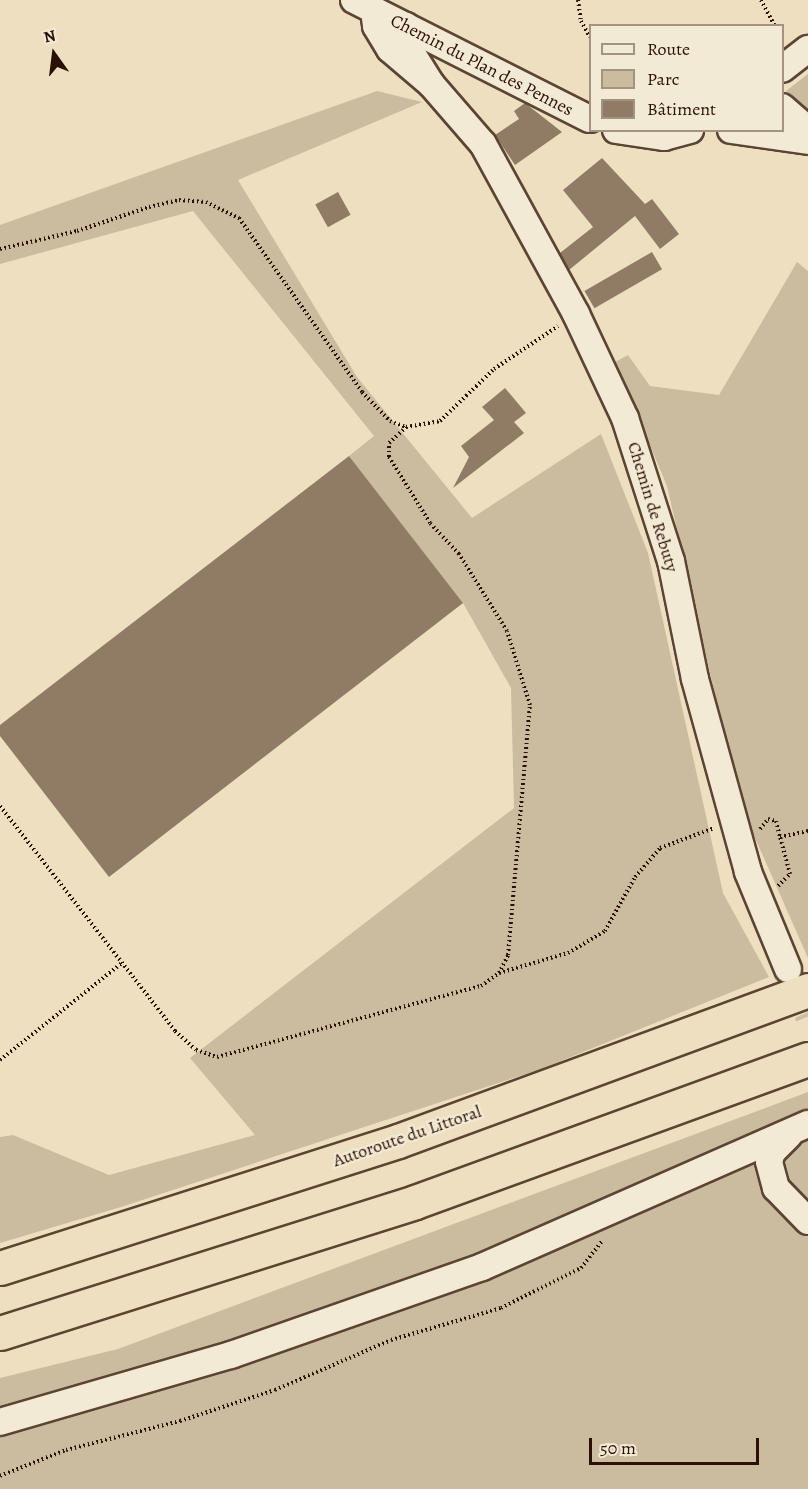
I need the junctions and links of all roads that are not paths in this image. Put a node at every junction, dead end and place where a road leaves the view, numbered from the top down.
1 (364, 5) edge
2 (406, 26) junction
3 (808, 49) edge
4 (784, 68) edge
5 (431, 84) junction
6 (784, 108) edge
7 (589, 118) edge
8 (808, 130) edge
9 (630, 132) edge
10 (683, 132) edge
11 (744, 132) edge
12 (808, 141) edge
13 (798, 979) edge
14 (808, 1059) edge
15 (800, 1128) edge
16 (808, 1221) edge
17 (0, 1268) edge
18 (0, 1333) edge
19 (0, 1422) edge

1 - 2 street, Chemin du Plan des Pennes
1 - 5 street, Chemin de Rebuty
2 - 5 street, Chemin de Rebuty
2 - 7 street, Chemin du Plan des Pennes
3 - 4 street
5 - 13 street, Chemin de Rebuty
6 - 8 street
9 - 10 street
11 - 12 street
13 - 17 highway, Autoroute du Littoral
14 - 18 highway
15 - 16 street
15 - 19 street

